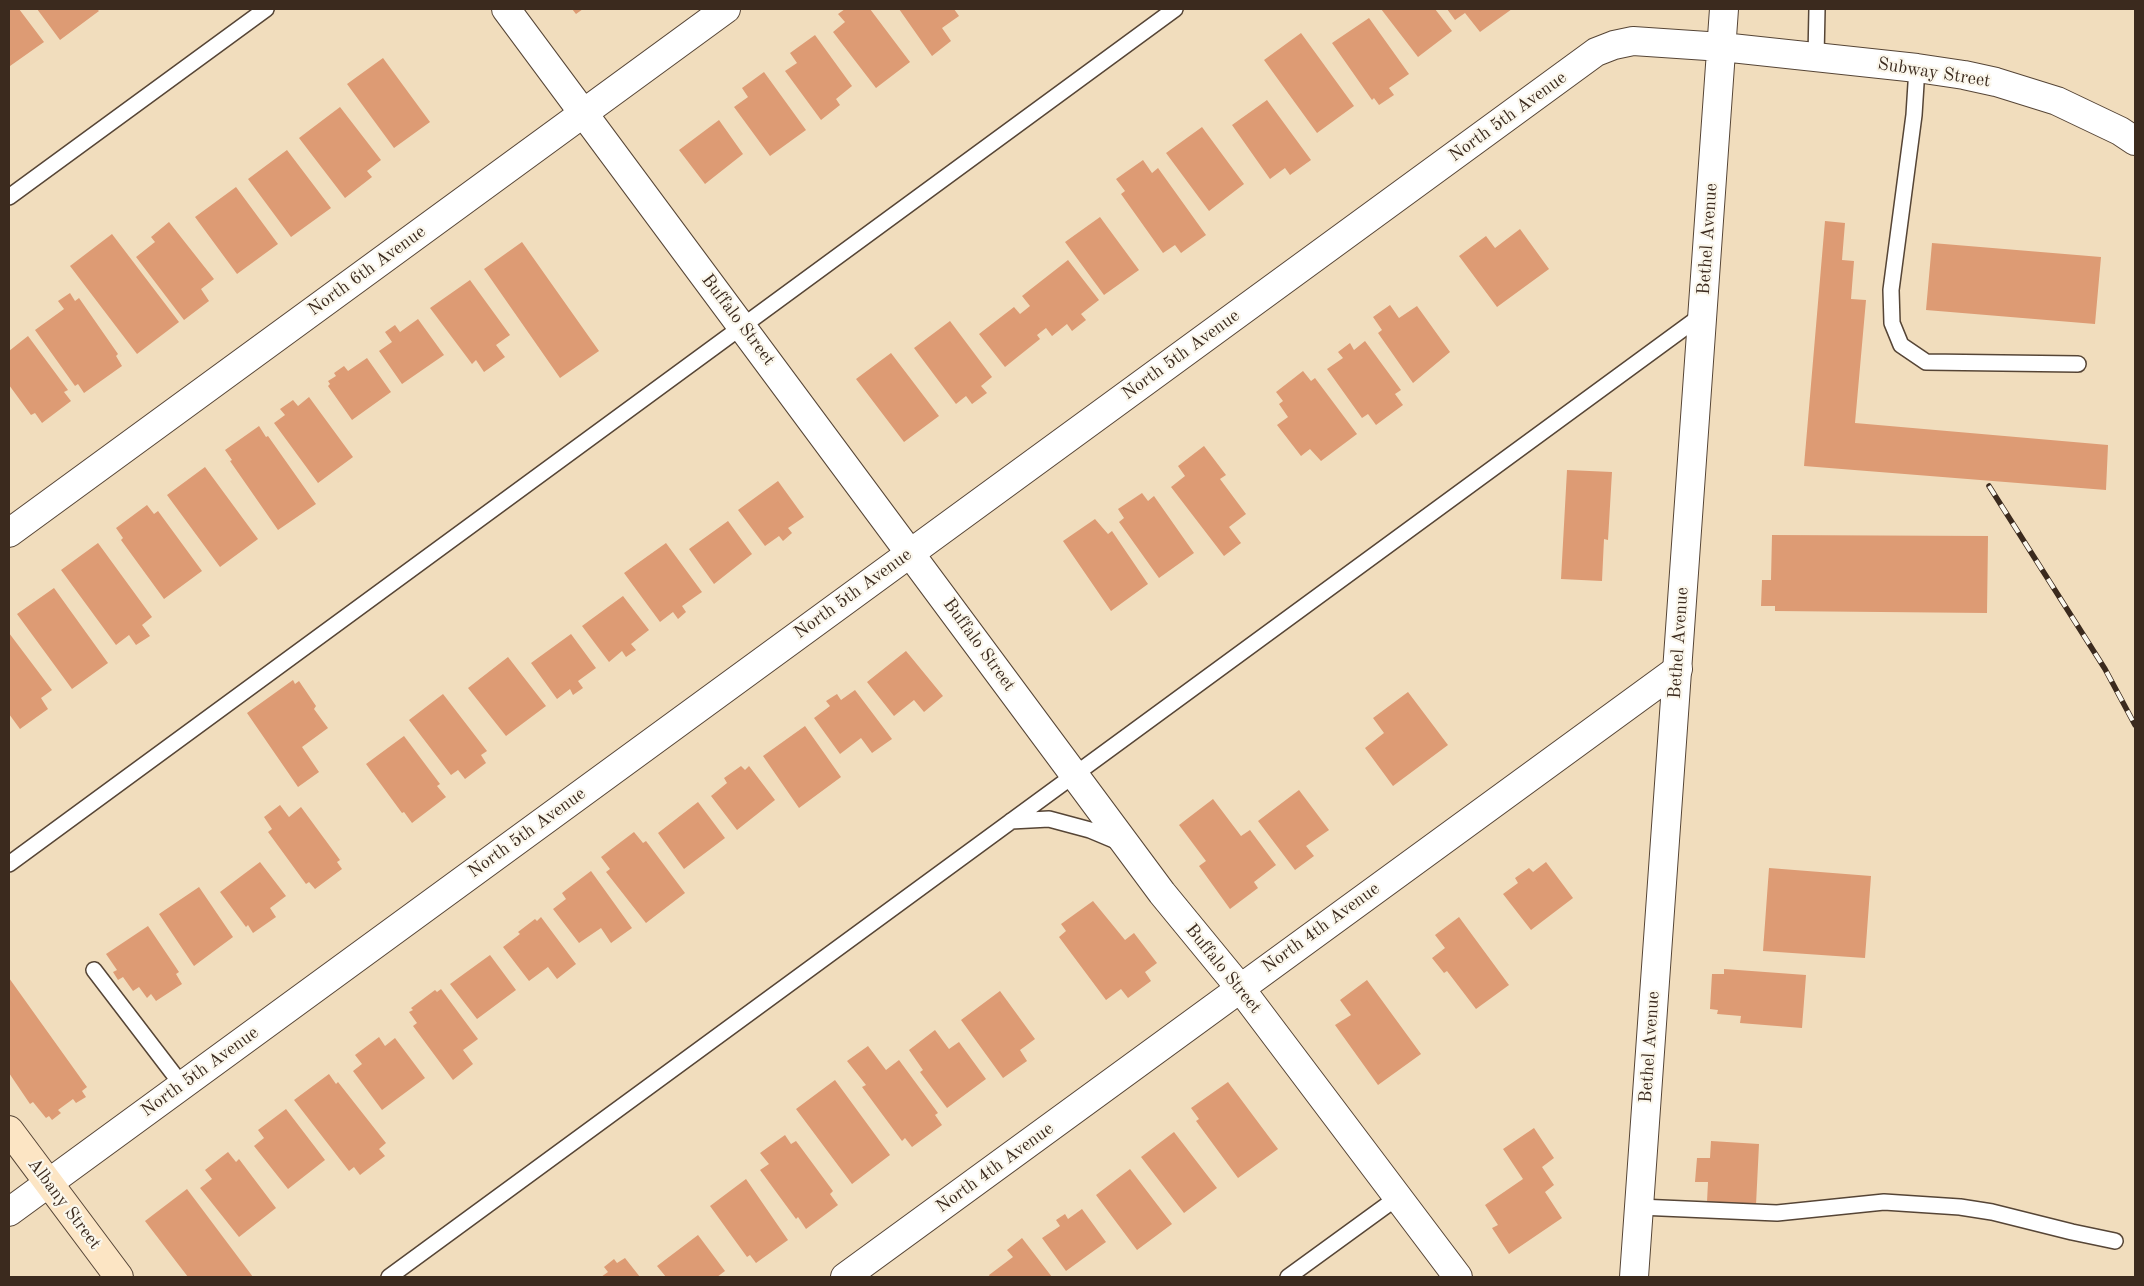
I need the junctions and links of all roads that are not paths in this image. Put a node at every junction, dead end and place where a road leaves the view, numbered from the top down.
1 (266, 9) edge
2 (506, 9) edge
3 (726, 9) edge
4 (1175, 9) edge
5 (1724, 9) edge
6 (1817, 9) edge
7 (1722, 47) junction
8 (1816, 57) junction
9 (1918, 68) junction
10 (584, 113) junction
11 (2135, 141) edge
12 (9, 197) edge
13 (1702, 315) junction
14 (742, 326) junction
15 (2078, 364) dead end
16 (9, 533) edge
17 (910, 552) junction
18 (1678, 670) junction
19 (1075, 775) junction
20 (1011, 821) junction
21 (1127, 846) junction
22 (9, 864) edge
23 (94, 970) dead end
24 (1240, 988) junction
25 (182, 1085) junction
26 (9, 1130) edge
27 (48, 1183) junction
28 (1398, 1197) junction
29 (1639, 1207) junction
30 (9, 1212) edge
31 (2115, 1241) dead end
32 (119, 1277) edge
33 (389, 1277) edge
34 (845, 1277) edge
35 (1288, 1277) edge
36 (1458, 1277) edge
37 (1634, 1277) edge

1 - 12 lane
2 - 10 street, Buffalo Street
3 - 10 street, North 6th Avenue
4 - 14 lane
5 - 7 street, Bethel Avenue
6 - 8 lane
7 - 8 street, Subway Street
7 - 13 street, Bethel Avenue
7 - 17 street, North 5th Avenue
8 - 9 street, Subway Street
9 - 11 street, Subway Street
9 - 15 lane
10 - 14 street, Buffalo Street
10 - 16 street, North 6th Avenue
13 - 18 street, Bethel Avenue
13 - 19 lane
14 - 17 street, Buffalo Street
14 - 22 lane
17 - 19 street, Buffalo Street
17 - 25 street, North 5th Avenue
18 - 24 street, North 4th Avenue
18 - 29 street, Bethel Avenue
19 - 20 lane
19 - 21 street, Buffalo Street
20 - 21 lane
20 - 33 lane
21 - 24 street, Buffalo Street
23 - 25 lane
24 - 28 street, Buffalo Street
24 - 34 street, North 4th Avenue
25 - 27 street, North 5th Avenue
26 - 27 main road, Albany Street
27 - 30 street, North 5th Avenue
27 - 32 main road, Albany Street
28 - 35 lane
28 - 36 street, Buffalo Street
29 - 31 lane
29 - 37 street, Bethel Avenue

